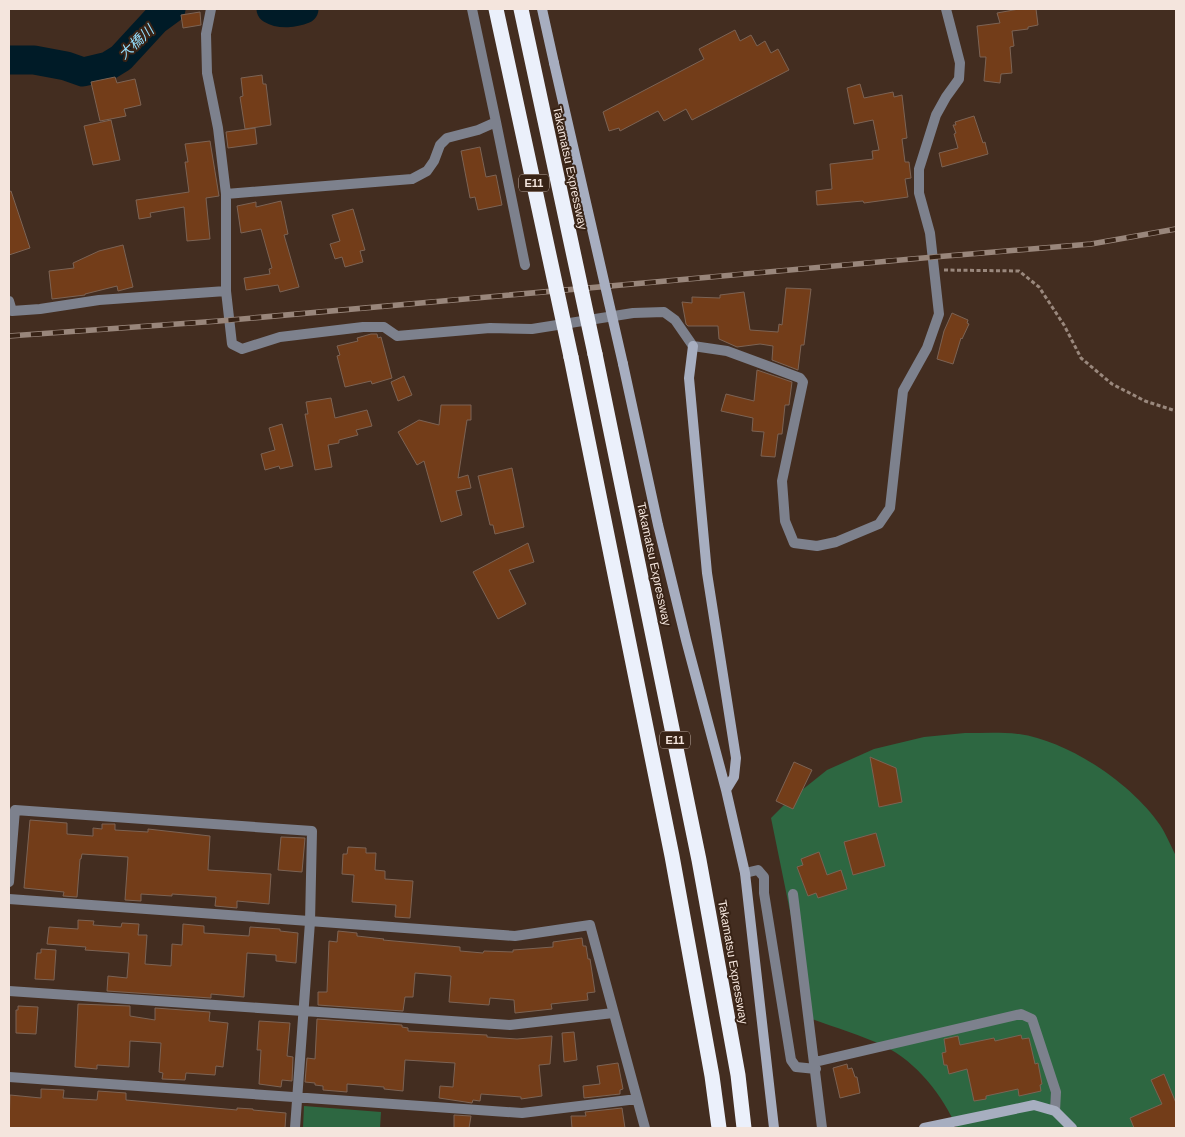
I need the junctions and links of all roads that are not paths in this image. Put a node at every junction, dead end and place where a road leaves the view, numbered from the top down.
1 (211, 9) edge
2 (472, 9) edge
3 (496, 9) edge
4 (521, 9) edge
5 (542, 9) edge
6 (946, 9) edge
7 (496, 122) junction
8 (226, 194) junction
9 (525, 265) dead end
10 (226, 291) junction
11 (10, 308) edge
12 (693, 346) junction
13 (726, 790) junction
14 (745, 872) junction
15 (9, 882) edge
16 (793, 894) dead end
17 (9, 899) edge
18 (310, 922) junction
19 (9, 991) edge
20 (302, 1011) junction
21 (613, 1012) junction
22 (815, 1065) junction
23 (9, 1077) edge
24 (297, 1096) junction
25 (637, 1099) junction
26 (1055, 1111) junction
27 (295, 1128) edge
28 (645, 1128) edge
29 (719, 1128) edge
30 (744, 1128) edge
31 (774, 1128) edge
32 (822, 1128) edge
33 (924, 1128) edge
34 (1072, 1128) edge

1 - 8 street
2 - 7 street
3 - 29 highway, E11, bridge
4 - 30 highway, Takamatsu Expressway / E11, bridge
5 - 13 street, bridge
6 - 12 street
7 - 8 street
7 - 9 street
8 - 10 street
10 - 11 street
10 - 12 street
12 - 13 street
13 - 14 street
14 - 22 street
14 - 31 street
15 - 18 street
16 - 22 street
17 - 18 street
18 - 20 street
18 - 21 street
19 - 20 street
20 - 21 street
20 - 24 street
21 - 25 street
22 - 26 street
22 - 32 street
23 - 24 street
24 - 25 street
24 - 27 street
25 - 28 street
26 - 33 street
26 - 34 street

